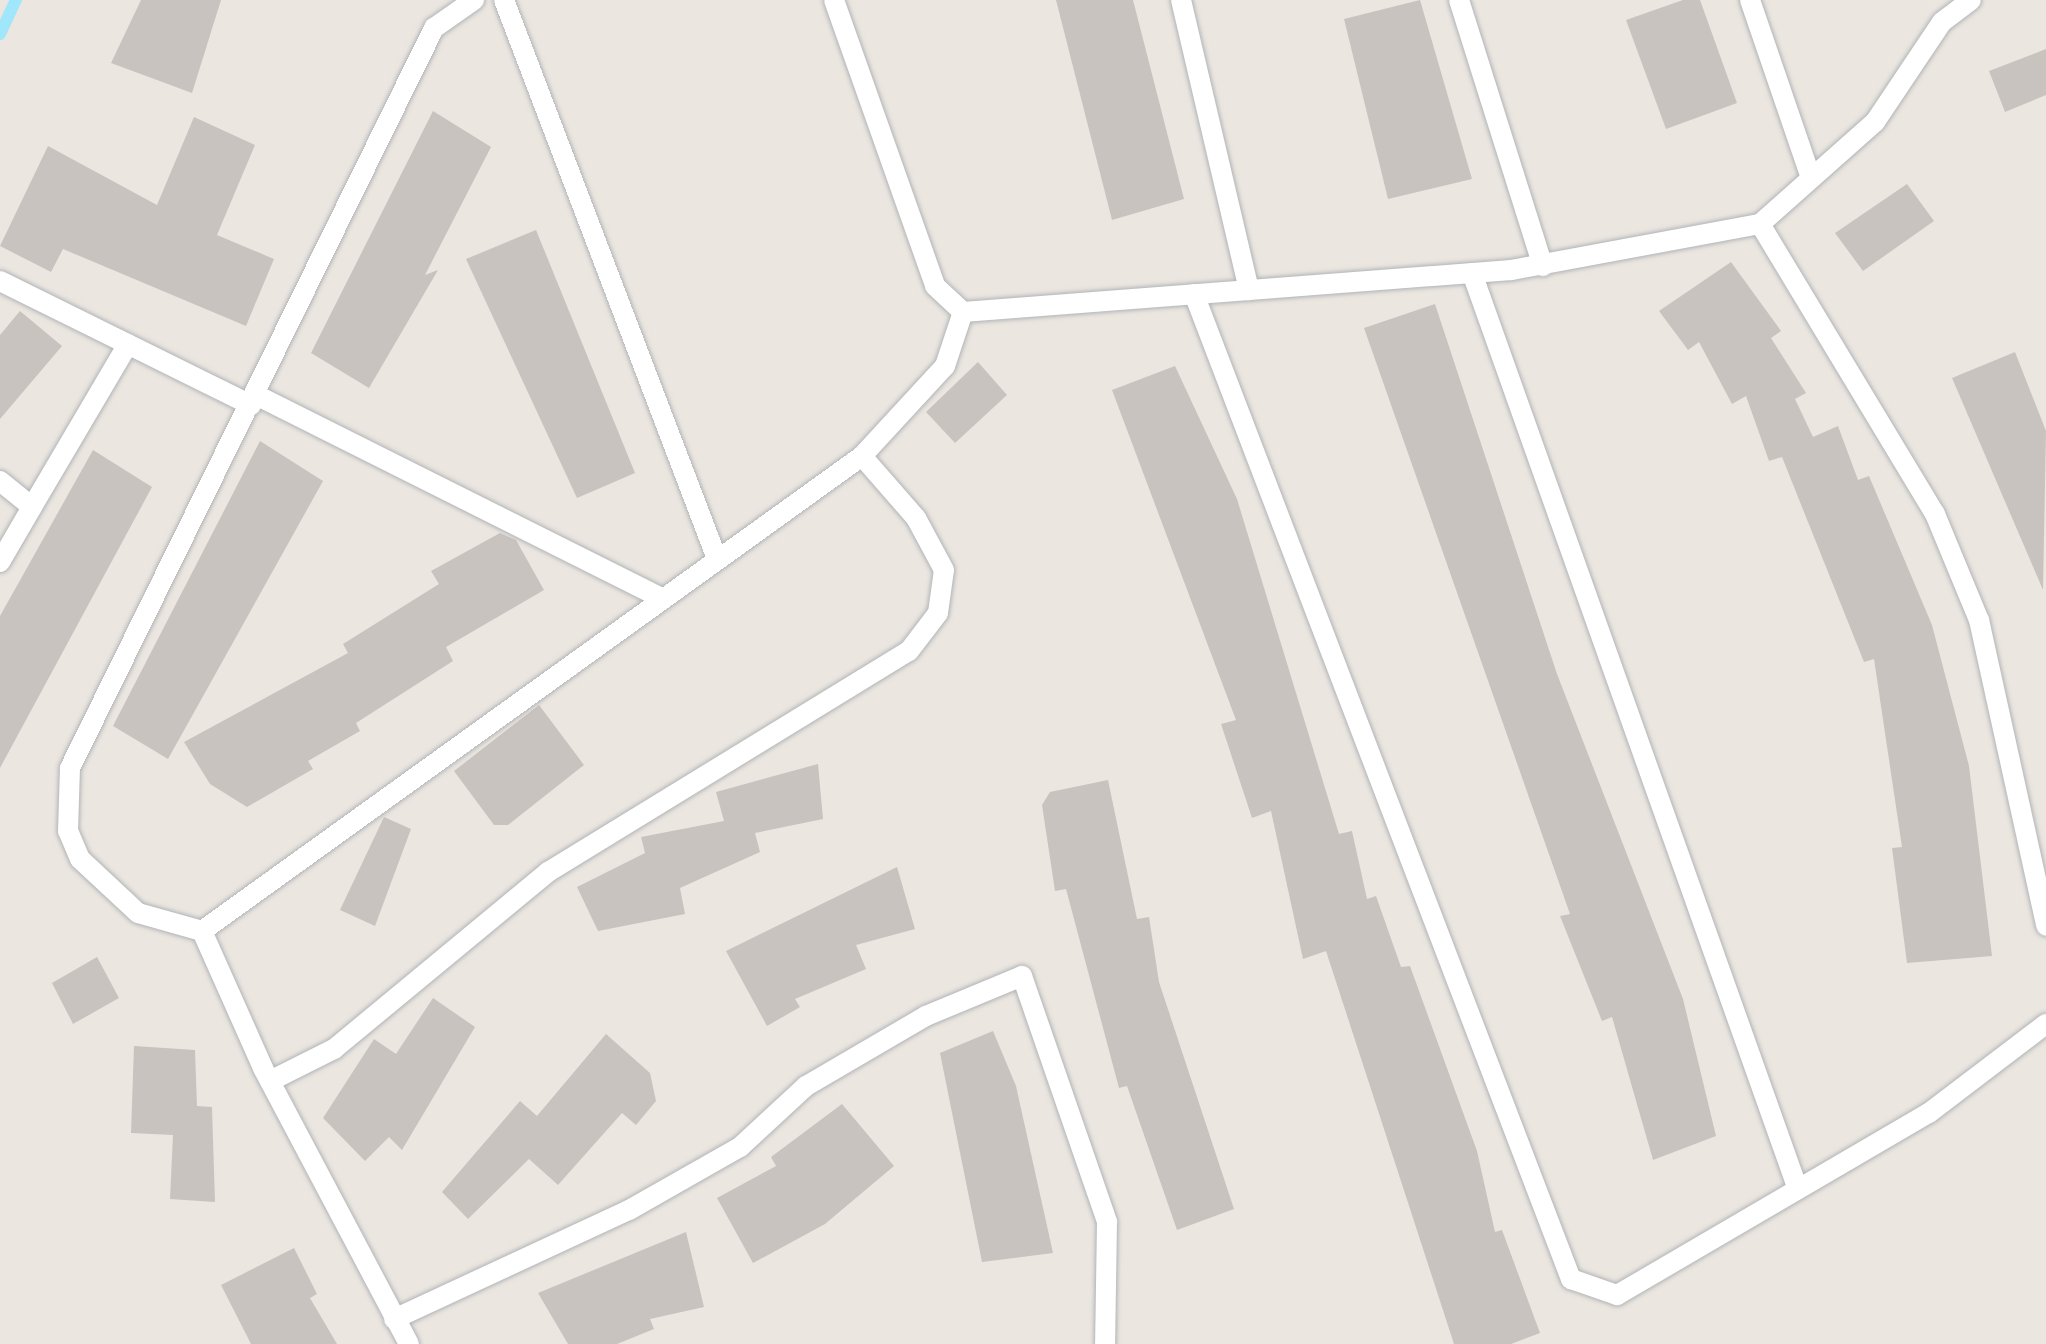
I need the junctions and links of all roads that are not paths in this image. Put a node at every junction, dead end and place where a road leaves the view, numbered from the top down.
1 (474, 0) edge
2 (504, 0) edge
3 (834, 0) edge
4 (1181, 0) edge
5 (1459, 0) edge
6 (1750, 0) edge
7 (1971, 0) edge
8 (1811, 178) junction
9 (1760, 224) junction
10 (1543, 266) junction
11 (1472, 273) junction
12 (0, 281) edge
13 (1250, 290) junction
14 (1194, 294) junction
15 (963, 312) junction
16 (128, 344) junction
17 (253, 400) junction
18 (862, 456) junction
19 (0, 481) edge
20 (32, 506) junction
21 (718, 559) junction
22 (0, 562) edge
23 (662, 598) junction
24 (2046, 926) edge
25 (202, 931) junction
26 (2046, 1024) edge
27 (270, 1081) junction
28 (1796, 1184) junction
29 (394, 1320) junction
30 (408, 1344) edge
31 (1104, 1344) edge

1 - 17 lane
2 - 21 lane
3 - 15 lane
4 - 13 lane
5 - 10 lane
6 - 8 lane
7 - 8 lane
8 - 9 lane
9 - 10 lane
9 - 24 lane
10 - 11 lane
11 - 13 lane
11 - 28 lane
12 - 16 lane
13 - 14 lane
14 - 15 lane
14 - 28 lane
15 - 18 lane
16 - 17 lane
16 - 20 lane
17 - 23 lane
17 - 25 lane
18 - 21 lane
18 - 27 lane
19 - 20 lane
20 - 22 lane
21 - 23 lane
23 - 25 lane
25 - 27 lane
26 - 28 lane
27 - 29 lane
29 - 30 lane
29 - 31 lane

